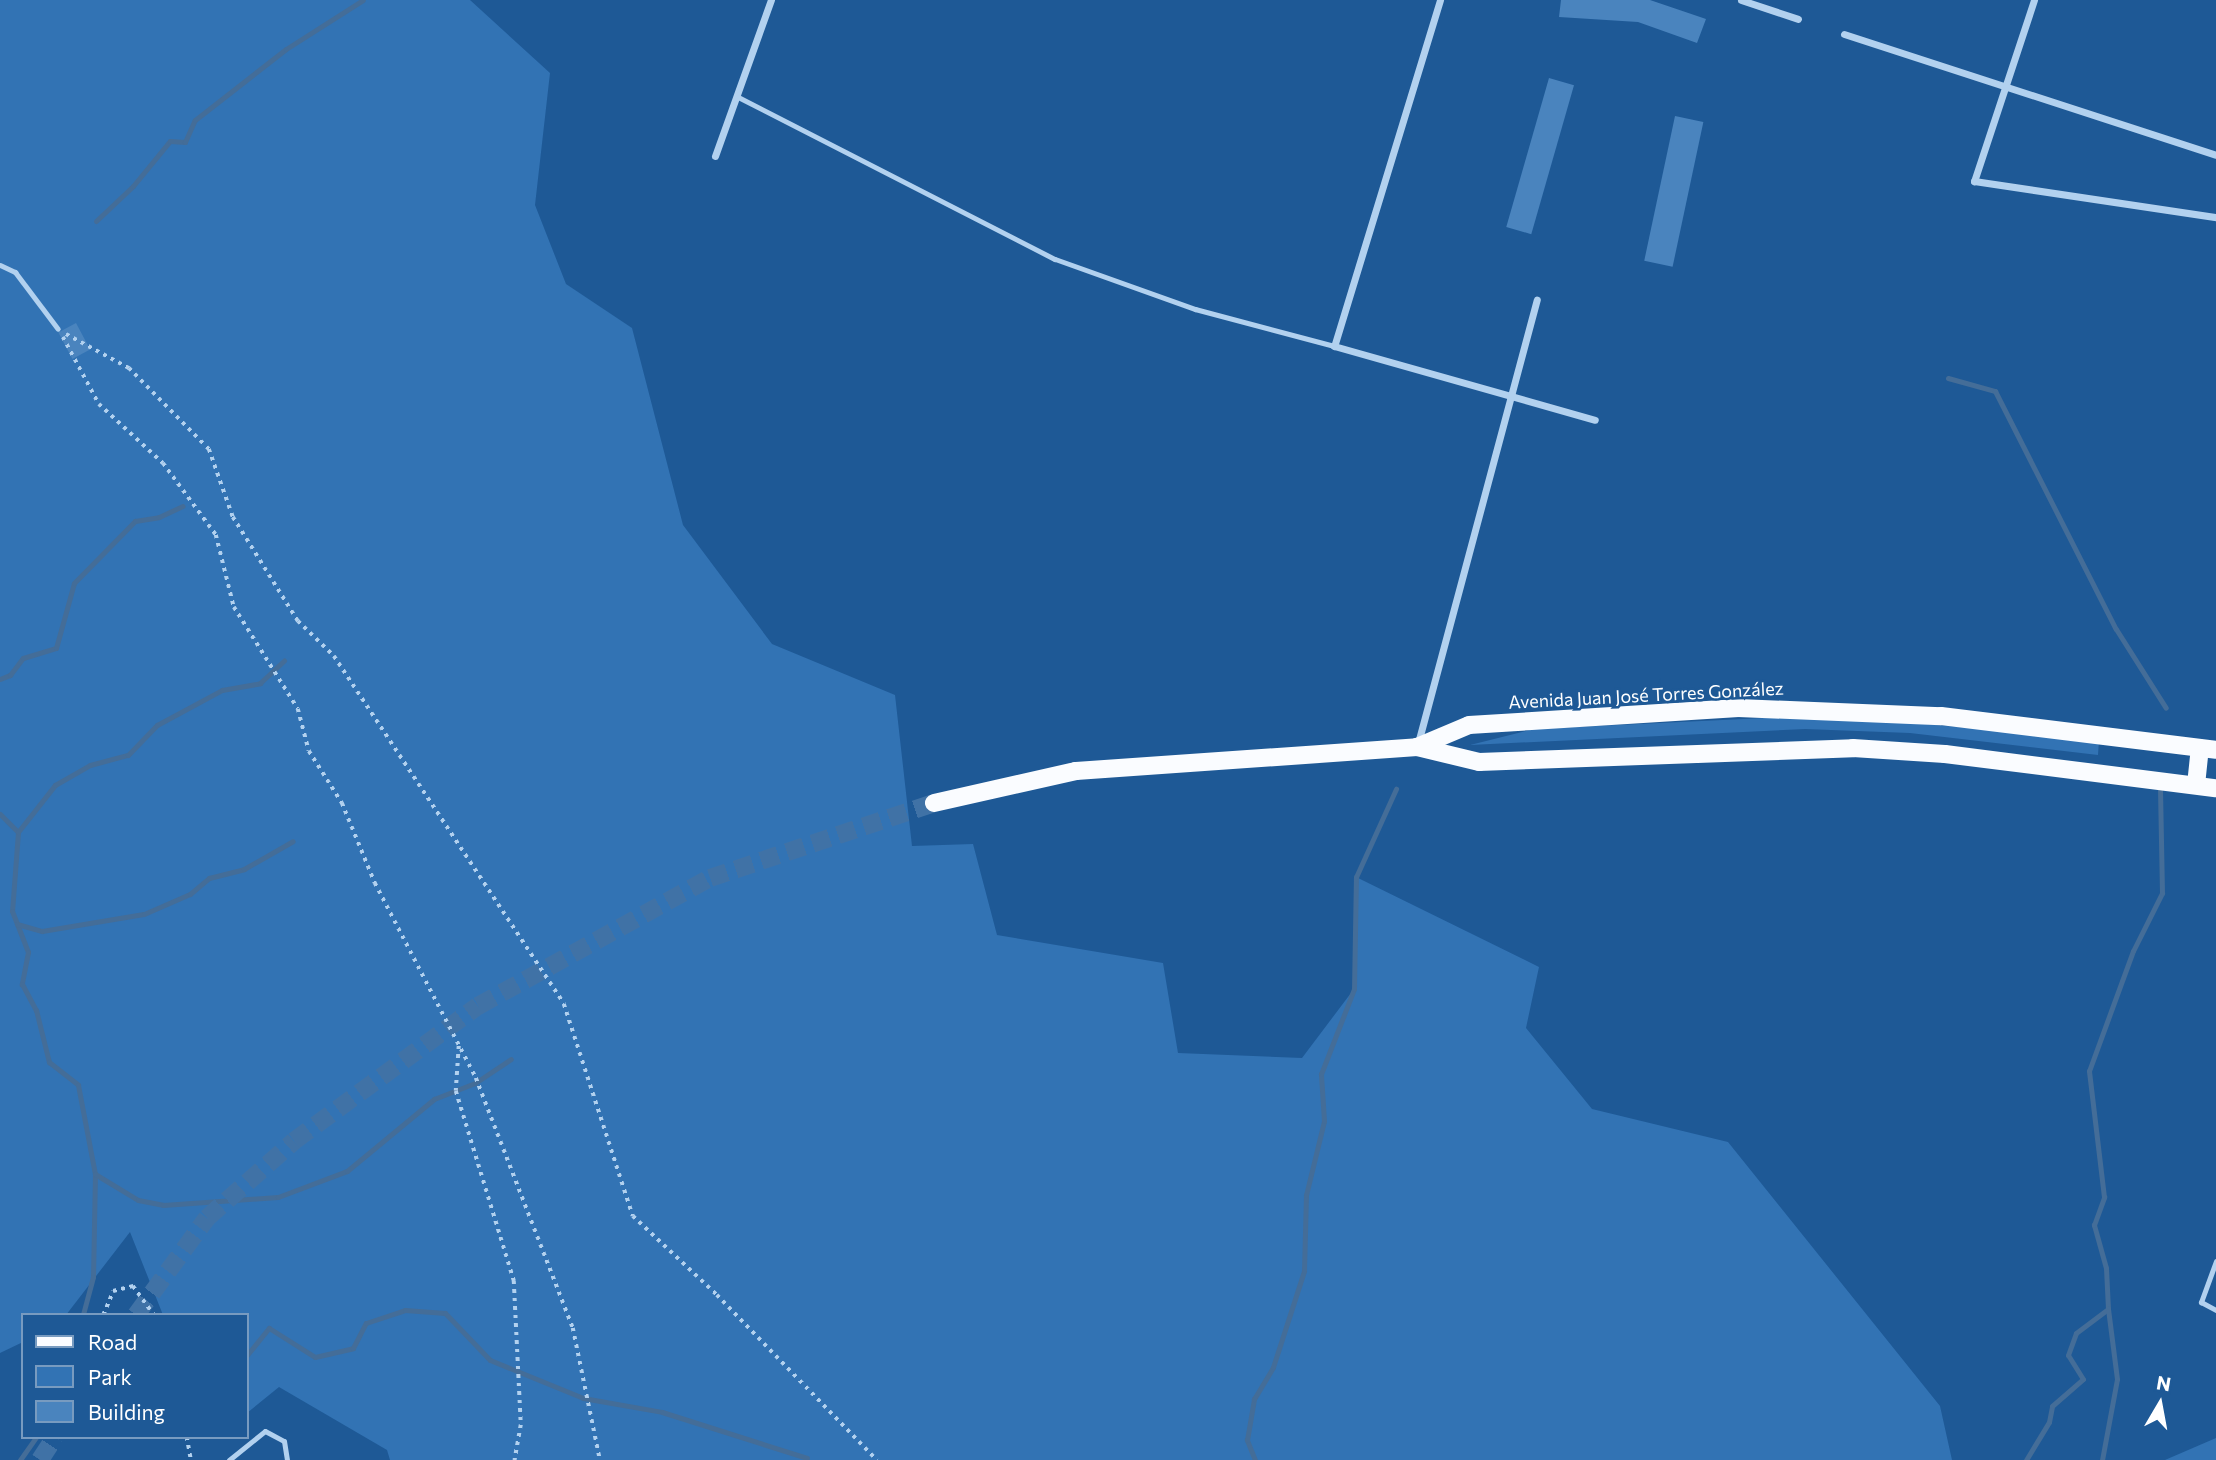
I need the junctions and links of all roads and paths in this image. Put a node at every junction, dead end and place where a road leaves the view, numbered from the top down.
1 (771, 0) edge
2 (1440, 0) edge
3 (1741, 0) edge
4 (2034, 0) edge
5 (1798, 19) dead end
6 (1844, 34) dead end
7 (2004, 86) junction
8 (738, 97) junction
9 (2216, 155) edge
10 (715, 156) dead end
11 (2216, 217) edge
12 (0, 265) edge
13 (1537, 300) dead end
14 (58, 329) junction
15 (1334, 346) junction
16 (1511, 396) junction
17 (1595, 420) dead end
18 (1417, 747) junction
19 (2208, 749) edge
20 (2196, 785) junction
21 (2216, 788) edge
22 (934, 803) tunnel mouth
23 (459, 1044) junction
24 (2216, 1261) edge
25 (2216, 1310) edge
26 (104, 1313) edge
27 (153, 1313) edge
28 (187, 1439) edge
29 (191, 1460) edge
30 (229, 1460) edge
31 (287, 1460) edge
32 (515, 1460) edge
33 (600, 1460) edge
34 (877, 1460) edge

1 - 8 street
2 - 15 street
3 - 5 street
4 - 7 street
6 - 7 street
7 - 9 street
7 - 11 street
8 - 10 street
8 - 15 lane
12 - 14 lane
13 - 16 street
14 - 23 path
14 - 34 path
15 - 16 street
16 - 17 street
16 - 18 street
18 - 19 main road, Avenida Juan José Torres González
18 - 20 main road, Avenida Juan José Torres González
18 - 22 main road, Avenida Juan José Torres González
19 - 20 main road
20 - 21 main road, Avenida Juan José Torres González
23 - 32 path
23 - 33 path
24 - 25 lane
26 - 27 path
28 - 29 path
30 - 31 lane

